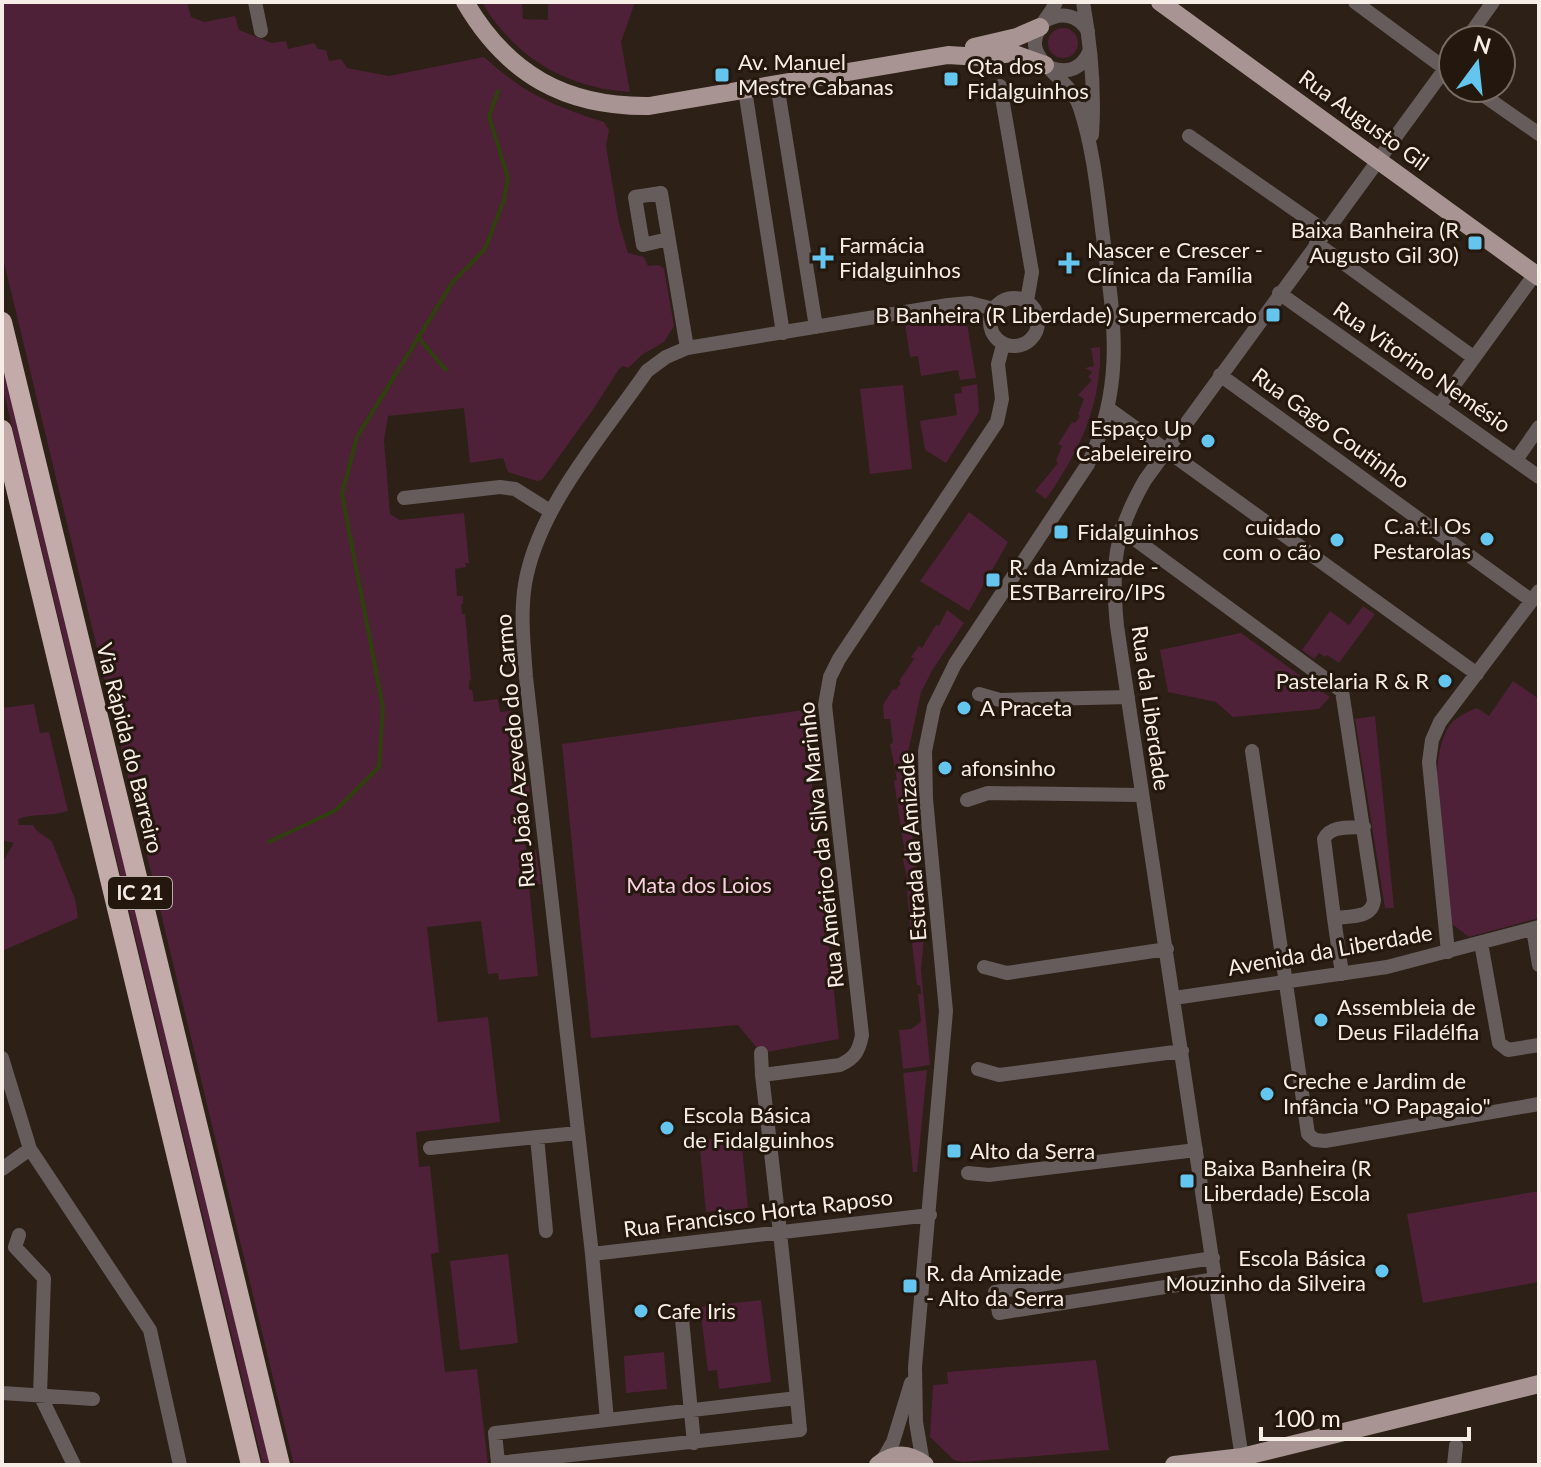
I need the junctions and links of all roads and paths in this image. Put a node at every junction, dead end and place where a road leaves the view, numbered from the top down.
1 (255, 2) edge
2 (465, 2) edge
3 (1056, 2) edge
4 (1083, 2) edge
5 (1160, 2) edge
6 (1355, 2) edge
7 (1493, 2) edge
8 (1043, 24) junction
9 (1477, 24) edge
10 (261, 31) dead end
11 (1088, 31) junction
12 (1091, 46) junction
13 (948, 55) junction
14 (1437, 58) edge
15 (1048, 66) junction
16 (777, 84) junction
17 (1437, 84) edge
18 (1000, 86) dead end
19 (745, 90) junction
20 (1496, 104) edge
21 (1539, 134) edge
22 (1189, 136) dead end
23 (1091, 147) junction
24 (1377, 160) junction
25 (1320, 237) junction
26 (668, 239) dead end
27 (1537, 275) edge
28 (1279, 293) junction
29 (1027, 301) junction
30 (994, 309) junction
31 (2, 322) edge
32 (816, 327) junction
33 (783, 333) junction
34 (1003, 345) junction
35 (687, 348) junction
36 (1473, 357) junction
37 (1220, 375) junction
38 (1439, 406) junction
39 (1109, 409) junction
40 (1539, 427) edge
41 (2, 430) edge
42 (1166, 449) junction
43 (1516, 460) junction
44 (1539, 477) edge
45 (404, 498) dead end
46 (550, 511) junction
47 (1121, 529) junction
48 (1536, 596) edge
49 (1477, 674) junction
50 (979, 694) dead end
51 (1128, 697) junction
52 (1252, 751) dead end
53 (1141, 795) junction
54 (967, 800) dead end
55 (1364, 827) junction
56 (1334, 918) junction
57 (1536, 928) edge
58 (1481, 943) junction
59 (1167, 949) junction
60 (1448, 952) junction
61 (1539, 965) edge
62 (984, 967) dead end
63 (1342, 974) junction
64 (1285, 982) junction
65 (1174, 998) junction
66 (1539, 1045) edge
67 (1182, 1051) junction
68 (761, 1053) dead end
69 (2, 1058) edge
70 (978, 1069) dead end
71 (762, 1075) junction
72 (1539, 1104) edge
73 (577, 1133) junction
74 (537, 1137) junction
75 (430, 1148) dead end
76 (30, 1149) junction
77 (1196, 1150) junction
78 (2, 1169) edge
79 (968, 1173) dead end
80 (930, 1215) junction
81 (546, 1231) dead end
82 (780, 1234) junction
83 (19, 1235) dead end
84 (592, 1254) junction
85 (1213, 1258) junction
86 (1216, 1279) junction
87 (682, 1319) dead end
88 (915, 1367) junction
89 (1539, 1384) edge
90 (2, 1393) edge
91 (40, 1395) junction
92 (68, 1397) junction
93 (797, 1398) junction
94 (93, 1399) dead end
95 (691, 1411) junction
96 (607, 1420) junction
97 (55, 1426) junction
98 (694, 1443) junction
99 (1456, 1446) dead end
100 (1242, 1461) edge
101 (880, 1463) edge
102 (924, 1464) edge
103 (74, 1465) edge
104 (180, 1465) edge
105 (251, 1465) edge
106 (280, 1465) edge
107 (1174, 1465) edge
108 (1454, 1465) edge

1 - 10 street
2 - 19 main road
3 - 8 street
4 - 11 street
5 - 24 main road, Rua Augusto Gil
6 - 14 street
7 - 9 street
8 - 11 street
8 - 13 main road
8 - 15 street
11 - 12 street
12 - 15 street
12 - 23 street
13 - 15 main road
13 - 16 main road
15 - 23 street
16 - 19 main road
16 - 32 street
17 - 24 street, Rua da Liberdade
18 - 29 street
19 - 33 street
20 - 21 street
22 - 25 street
23 - 39 street, Estrada da Amizade
24 - 25 street, Rua da Liberdade
24 - 27 main road, Rua Augusto Gil
25 - 28 street, Rua da Liberdade
25 - 36 street
26 - 35 street
27 - 36 street
28 - 37 street, Rua da Liberdade
28 - 38 street, Rua Vitorino Nemésio
29 - 30 street
29 - 34 street
30 - 32 street, Rua João Azevedo do Carmo
30 - 34 street
31 - 106 highway, Via Rápida do Barreiro / IC 21
32 - 33 street, Rua João Azevedo do Carmo
33 - 35 street, Rua João Azevedo do Carmo
34 - 71 street, Rua Américo da Silva Marinho
35 - 46 street, Rua João Azevedo do Carmo
36 - 38 street
37 - 42 street, Rua da Liberdade
37 - 48 street, Rua Gago Coutinho
38 - 43 street, Rua Vitorino Nemésio
39 - 42 street
39 - 80 street, Estrada da Amizade
40 - 43 street
41 - 105 highway, IC 21
42 - 47 street, Rua da Liberdade
42 - 49 street
43 - 44 street, Rua Vitorino Nemésio
45 - 46 street
46 - 73 street, Rua João Azevedo do Carmo
47 - 51 street, Rua da Liberdade
47 - 55 street
48 - 49 street
49 - 60 street
50 - 51 street
51 - 53 street, Rua da Liberdade
52 - 64 street
53 - 54 street
53 - 59 street, Rua da Liberdade
55 - 56 street
55 - 56 street
56 - 63 street
57 - 58 street, Avenida da Liberdade
57 - 61 street
58 - 60 street, Avenida da Liberdade
58 - 66 street
59 - 62 street
59 - 65 street, Rua da Liberdade
60 - 63 street, Avenida da Liberdade
63 - 64 street, Avenida da Liberdade
64 - 65 street, Avenida da Liberdade
64 - 72 street
65 - 67 street, Rua da Liberdade
67 - 70 street
67 - 77 street, Rua da Liberdade
68 - 71 street
69 - 76 street
71 - 82 street
73 - 74 street
73 - 84 street, Rua João Azevedo do Carmo
74 - 75 street
74 - 81 street
76 - 78 street
76 - 104 street
77 - 79 street
77 - 85 street, Rua da Liberdade
80 - 82 street, Rua Francisco Horta Raposo
80 - 88 street, Estrada da Amizade
82 - 84 street, Rua Francisco Horta Raposo
82 - 93 street
83 - 91 street
84 - 96 street, Rua João Azevedo do Carmo
85 - 86 street, Rua da Liberdade
85 - 86 street
86 - 100 street, Rua da Liberdade
87 - 95 street
88 - 101 street
88 - 102 street
89 - 100 main road
90 - 91 street
91 - 92 street
91 - 97 street
92 - 94 street
92 - 97 street
93 - 95 street
93 - 98 street
95 - 96 street
95 - 98 street
96 - 98 street
97 - 103 street
99 - 108 street
100 - 107 main road
101 - 102 main road

